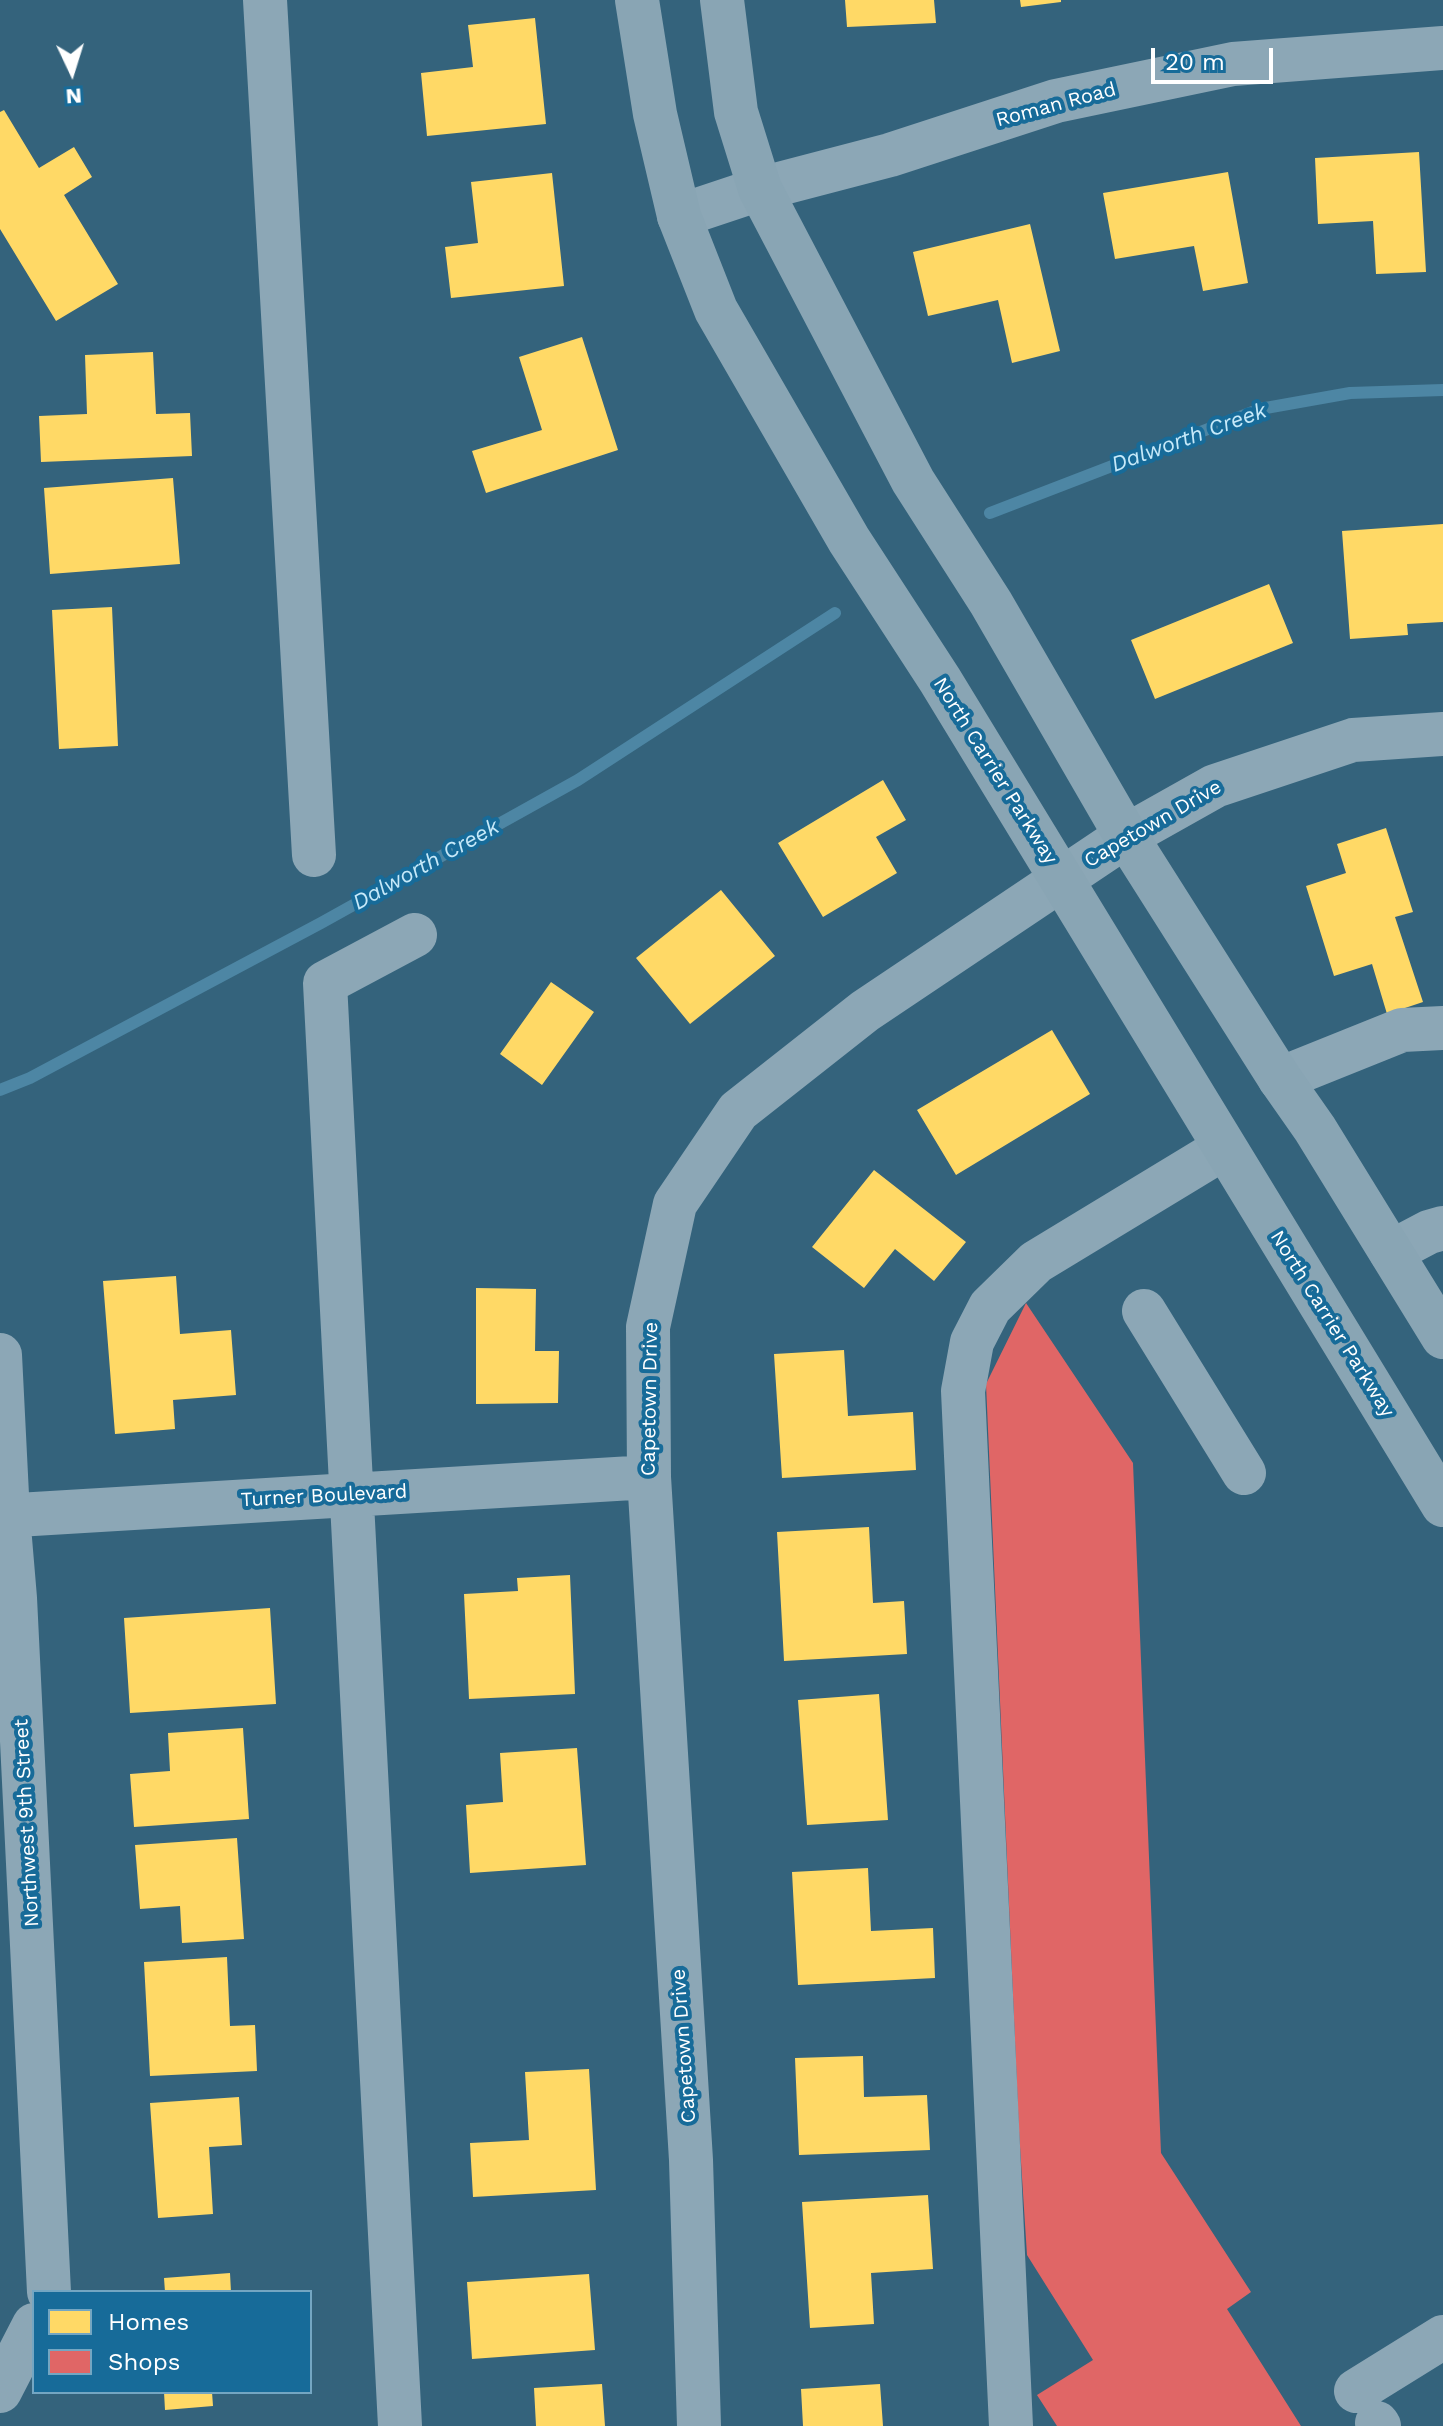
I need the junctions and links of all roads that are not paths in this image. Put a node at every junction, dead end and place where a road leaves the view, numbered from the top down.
1 (265, 0) edge
2 (637, 0) edge
3 (722, 0) edge
4 (1443, 48) edge
5 (760, 189) junction
6 (679, 216) junction
7 (1443, 734) edge
8 (1126, 836) junction
9 (314, 855) dead end
10 (1061, 878) junction
11 (415, 935) dead end
12 (1443, 1028) edge
13 (1280, 1079) junction
14 (1224, 1148) junction
15 (1443, 1228) edge
16 (1391, 1252) junction
17 (1144, 1311) dead end
18 (1443, 1337) edge
19 (0, 1355) edge
20 (1244, 1473) dead end
21 (649, 1477) junction
22 (352, 1495) junction
23 (1443, 1505) edge
24 (4, 1516) edge
25 (49, 2290) edge
26 (32, 2329) edge
27 (1443, 2337) edge
28 (0, 2391) edge
29 (1371, 2413) edge
30 (400, 2426) edge
31 (699, 2426) edge
32 (1011, 2426) edge

1 - 9 street
2 - 6 main road, North Carrier Parkway
3 - 5 main road
4 - 5 street, Roman Road
5 - 6 street, Roman Road
5 - 8 main road
6 - 10 main road, North Carrier Parkway
7 - 8 street, Capetown Drive
8 - 10 street, Capetown Drive
8 - 13 main road
10 - 14 main road, North Carrier Parkway
10 - 21 street, Capetown Drive
11 - 22 street
12 - 13 street
13 - 16 main road
14 - 23 main road, North Carrier Parkway
14 - 32 street
15 - 16 street
16 - 18 main road
17 - 20 street
19 - 24 street, Northwest 9th Street
21 - 22 street, Turner Boulevard
21 - 31 street, Capetown Drive
22 - 24 street, Turner Boulevard
22 - 30 street
24 - 25 street, Northwest 9th Street
26 - 28 street
27 - 29 street

